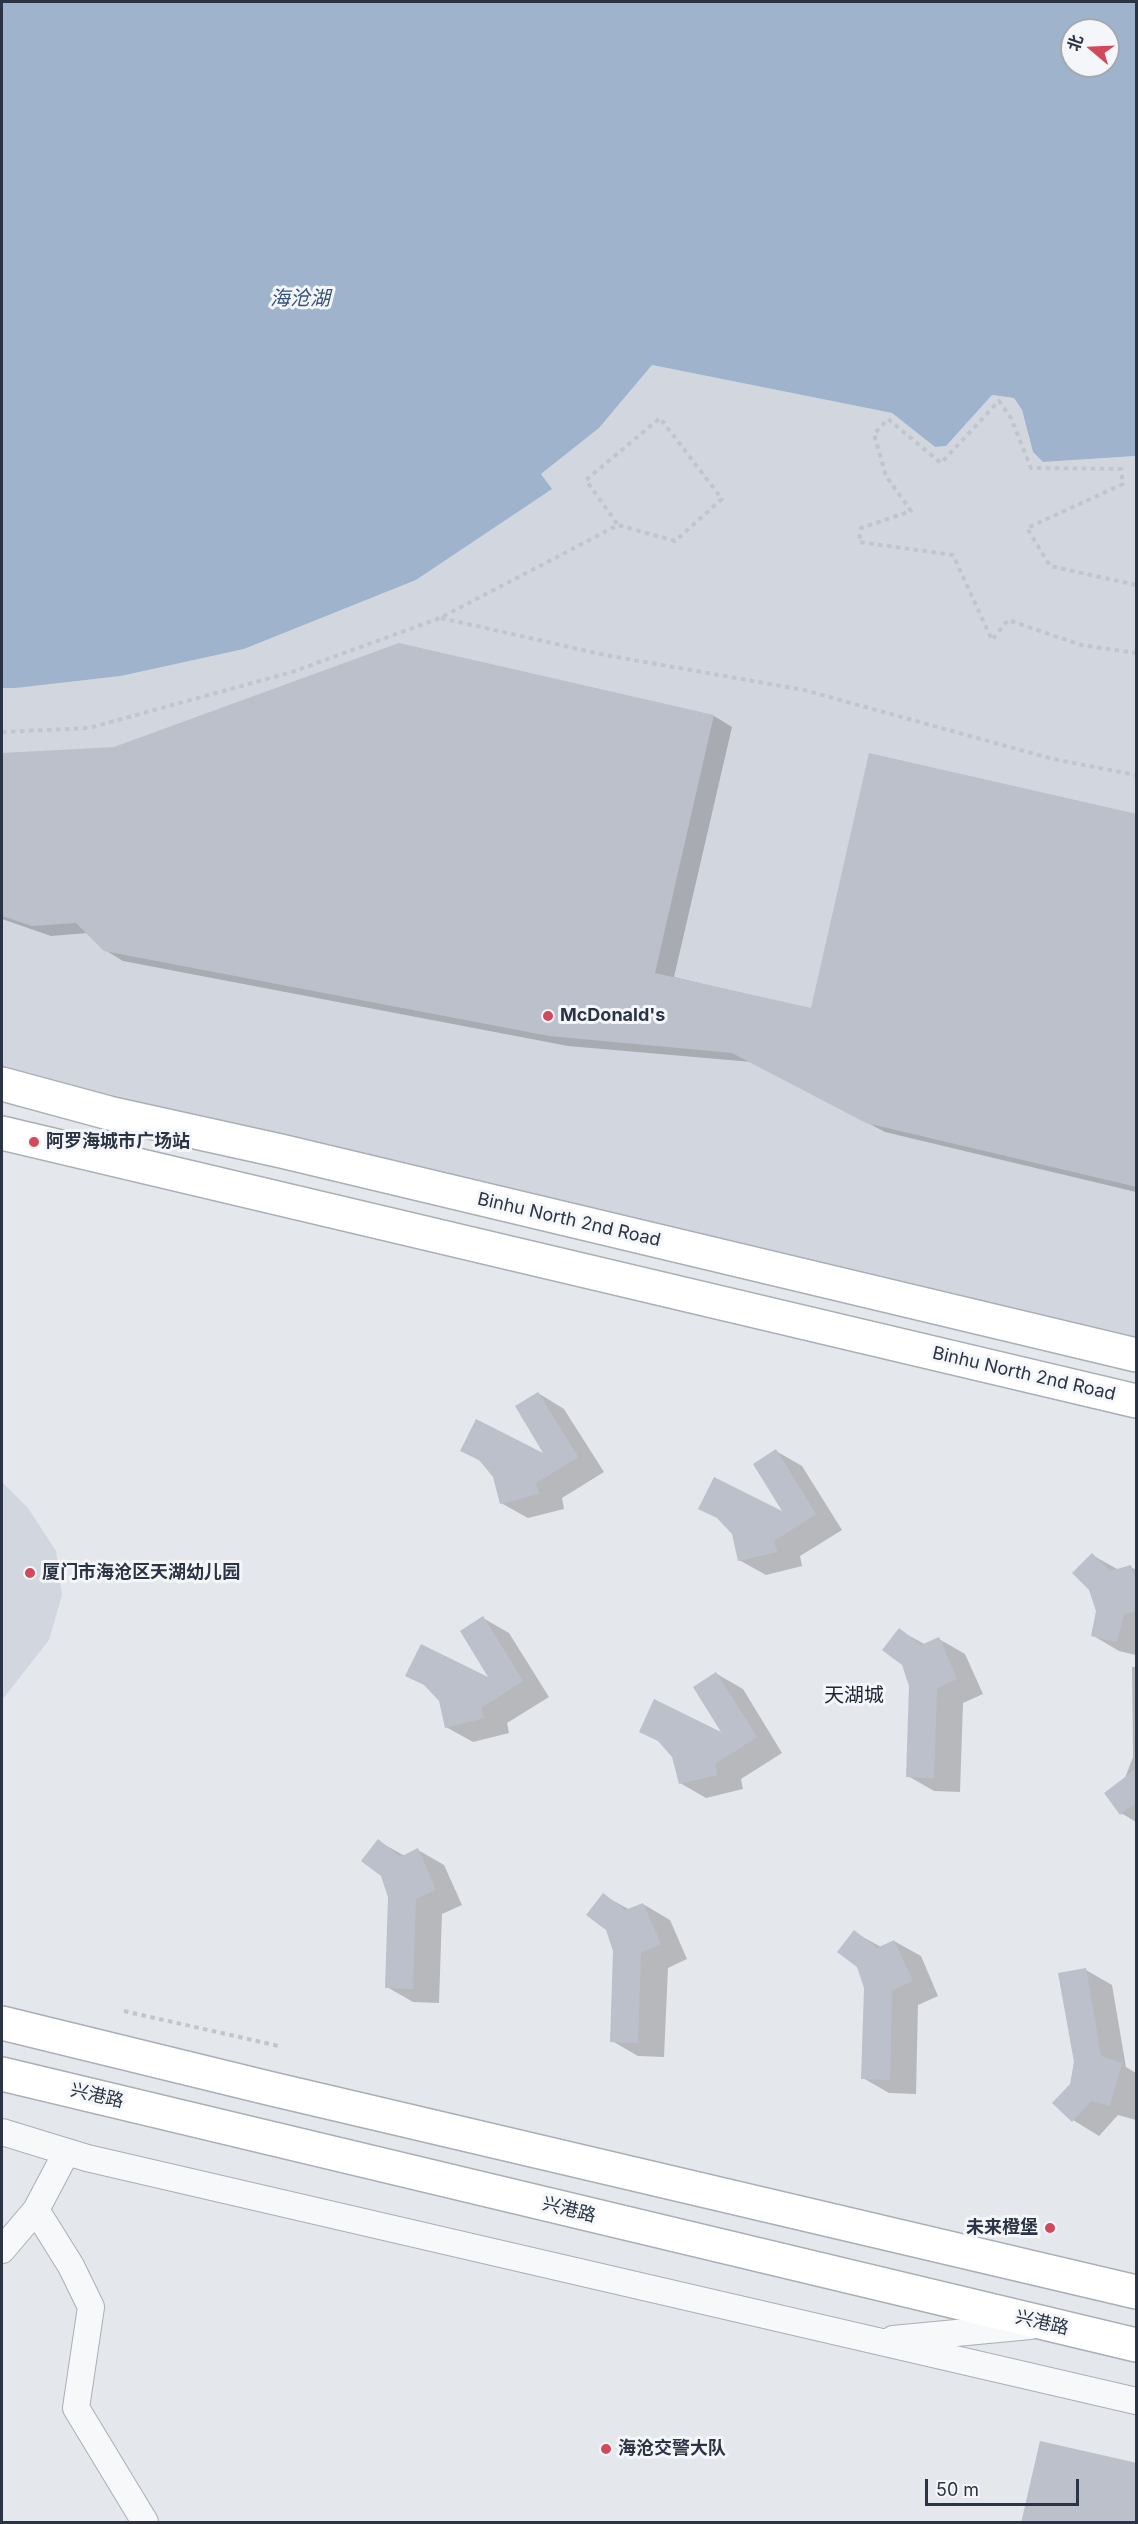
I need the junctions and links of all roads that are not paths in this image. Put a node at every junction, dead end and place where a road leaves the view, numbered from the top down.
1 (2, 1084) edge
2 (2, 1133) edge
3 (1137, 1355) edge
4 (1137, 1401) edge
5 (2, 2023) edge
6 (2, 2074) edge
7 (2, 2132) edge
8 (66, 2153) junction
9 (36, 2210) junction
10 (2, 2250) edge
11 (1137, 2292) edge
12 (1045, 2324) junction
13 (869, 2341) junction
14 (1137, 2345) edge
15 (1137, 2401) edge
16 (145, 2523) edge

1 - 3 main road, Binhu North 2nd Road
2 - 4 main road, Binhu North 2nd Road
5 - 11 main road
6 - 12 main road, 兴港路
7 - 8 street
8 - 9 street
8 - 13 street
9 - 10 street
9 - 16 street
12 - 13 street
12 - 14 main road, 兴港路
13 - 15 street

